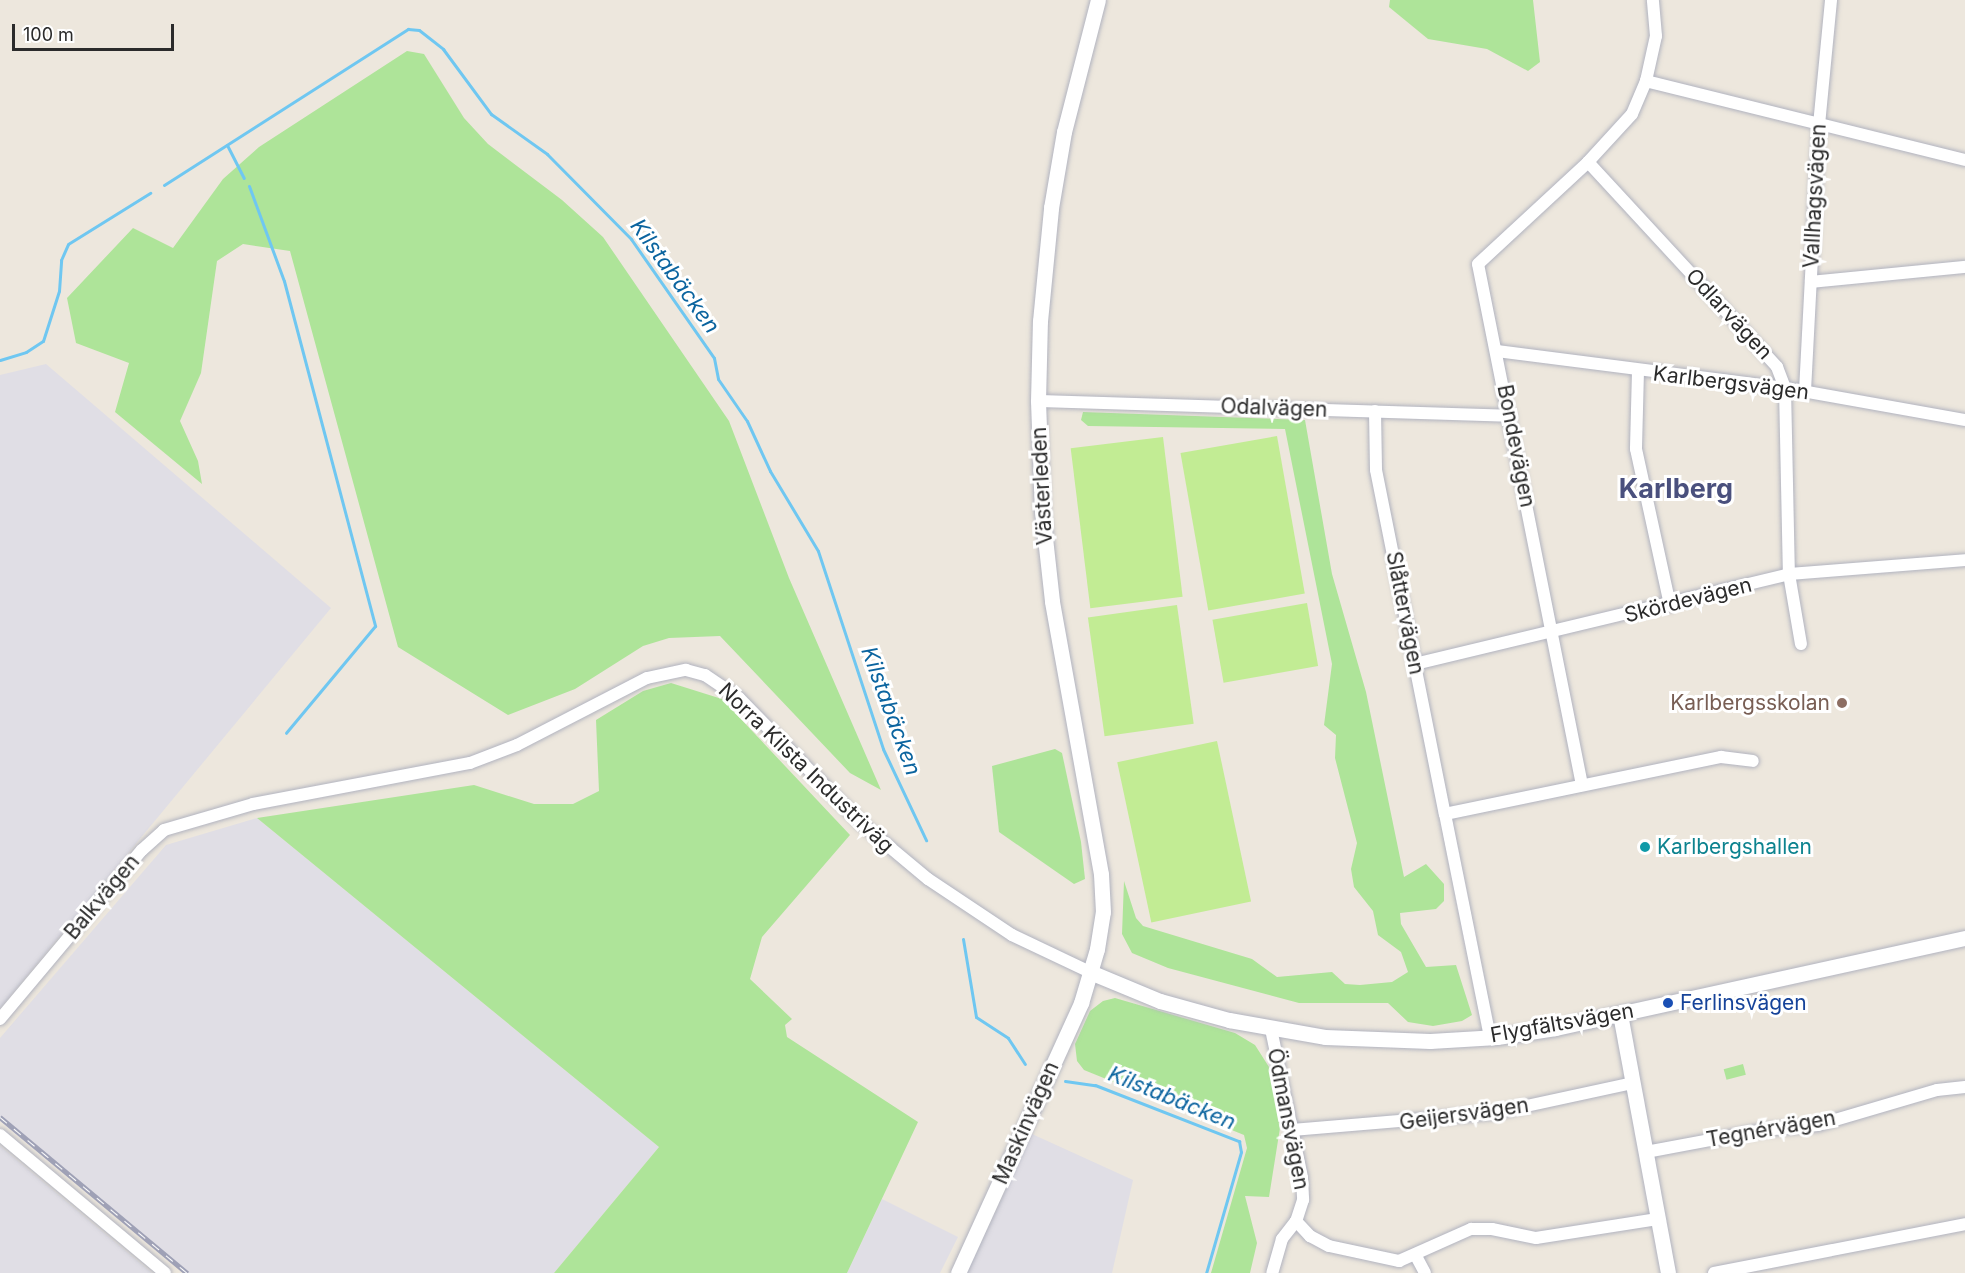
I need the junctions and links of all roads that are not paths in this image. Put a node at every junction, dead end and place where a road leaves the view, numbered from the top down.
1 (1098, 0) edge
2 (1653, 0) edge
3 (1831, 0) edge
4 (1646, 81) junction
5 (1819, 125) junction
6 (1965, 160) edge
7 (1588, 162) junction
8 (1965, 267) edge
9 (1811, 282) junction
10 (1497, 351) junction
11 (1638, 371) junction
12 (1785, 388) junction
13 (1805, 392) junction
14 (1038, 401) junction
15 (1375, 411) junction
16 (1510, 416) junction
17 (1965, 420) edge
18 (1965, 560) edge
19 (1790, 574) junction
20 (1670, 605) junction
21 (1553, 633) junction
22 (1801, 644) dead end
23 (1415, 664) junction
24 (1753, 761) dead end
25 (1582, 785) junction
26 (228, 810) joint
27 (1445, 814) junction
28 (1965, 938) edge
29 (1090, 972) junction
30 (1620, 1014) junction
31 (0, 1019) edge
32 (1271, 1029) junction
33 (1490, 1038) junction
34 (1633, 1083) junction
35 (1965, 1087) edge
36 (1292, 1130) junction
37 (0, 1135) edge
38 (1646, 1152) junction
39 (1658, 1219) junction
40 (1296, 1221) junction
41 (1965, 1224) edge
42 (1416, 1256) junction
43 (165, 1273) edge
44 (958, 1273) edge
45 (1272, 1273) edge
46 (1425, 1273) edge
47 (1668, 1273) edge
48 (1714, 1273) edge

1 - 14 street, Västerleden
2 - 4 street, Bondevägen
3 - 5 street, Vallhagsvägen
4 - 5 street
4 - 7 street, Bondevägen
5 - 6 street
5 - 9 street, Vallhagsvägen
7 - 10 street, Bondevägen
7 - 12 street, Odlarvägen
8 - 9 street
9 - 13 street, Vallhagsvägen
10 - 11 street, Karlbergsvägen
10 - 16 street, Bondevägen
11 - 12 street, Karlbergsvägen
11 - 20 street
12 - 13 street, Karlbergsvägen
12 - 19 street, Odlarvägen
13 - 17 street, Karlbergsvägen
14 - 15 street, Odalvägen
14 - 29 street, Västerleden
15 - 16 street, Odalvägen
15 - 23 street, Slåttervägen
16 - 21 street, Bondevägen
18 - 19 street, Skördevägen
19 - 20 street, Skördevägen
19 - 22 street, Odlarvägen
20 - 21 street, Skördevägen
21 - 23 street, Skördevägen
21 - 25 street, Bondevägen
23 - 27 street, Slåttervägen
24 - 25 street
25 - 27 street
26 - 29 street, Norra Kilsta Industriväg
26 - 31 street, Balkvägen
27 - 33 street, Slåttervägen
28 - 30 street, Flygfältsvägen
29 - 32 street, Flygfältsvägen
29 - 44 street, Maskinvägen
30 - 33 street, Flygfältsvägen
30 - 34 street
32 - 33 street, Flygfältsvägen
32 - 36 street, Ödmansvägen
34 - 36 street, Geijersvägen
34 - 38 street
35 - 38 street, Tegnérvägen
36 - 40 street, Ödmansvägen
37 - 43 street
38 - 39 street
39 - 42 street
39 - 47 street
40 - 42 street
40 - 45 street, Ödmansvägen
41 - 48 street
42 - 46 street

